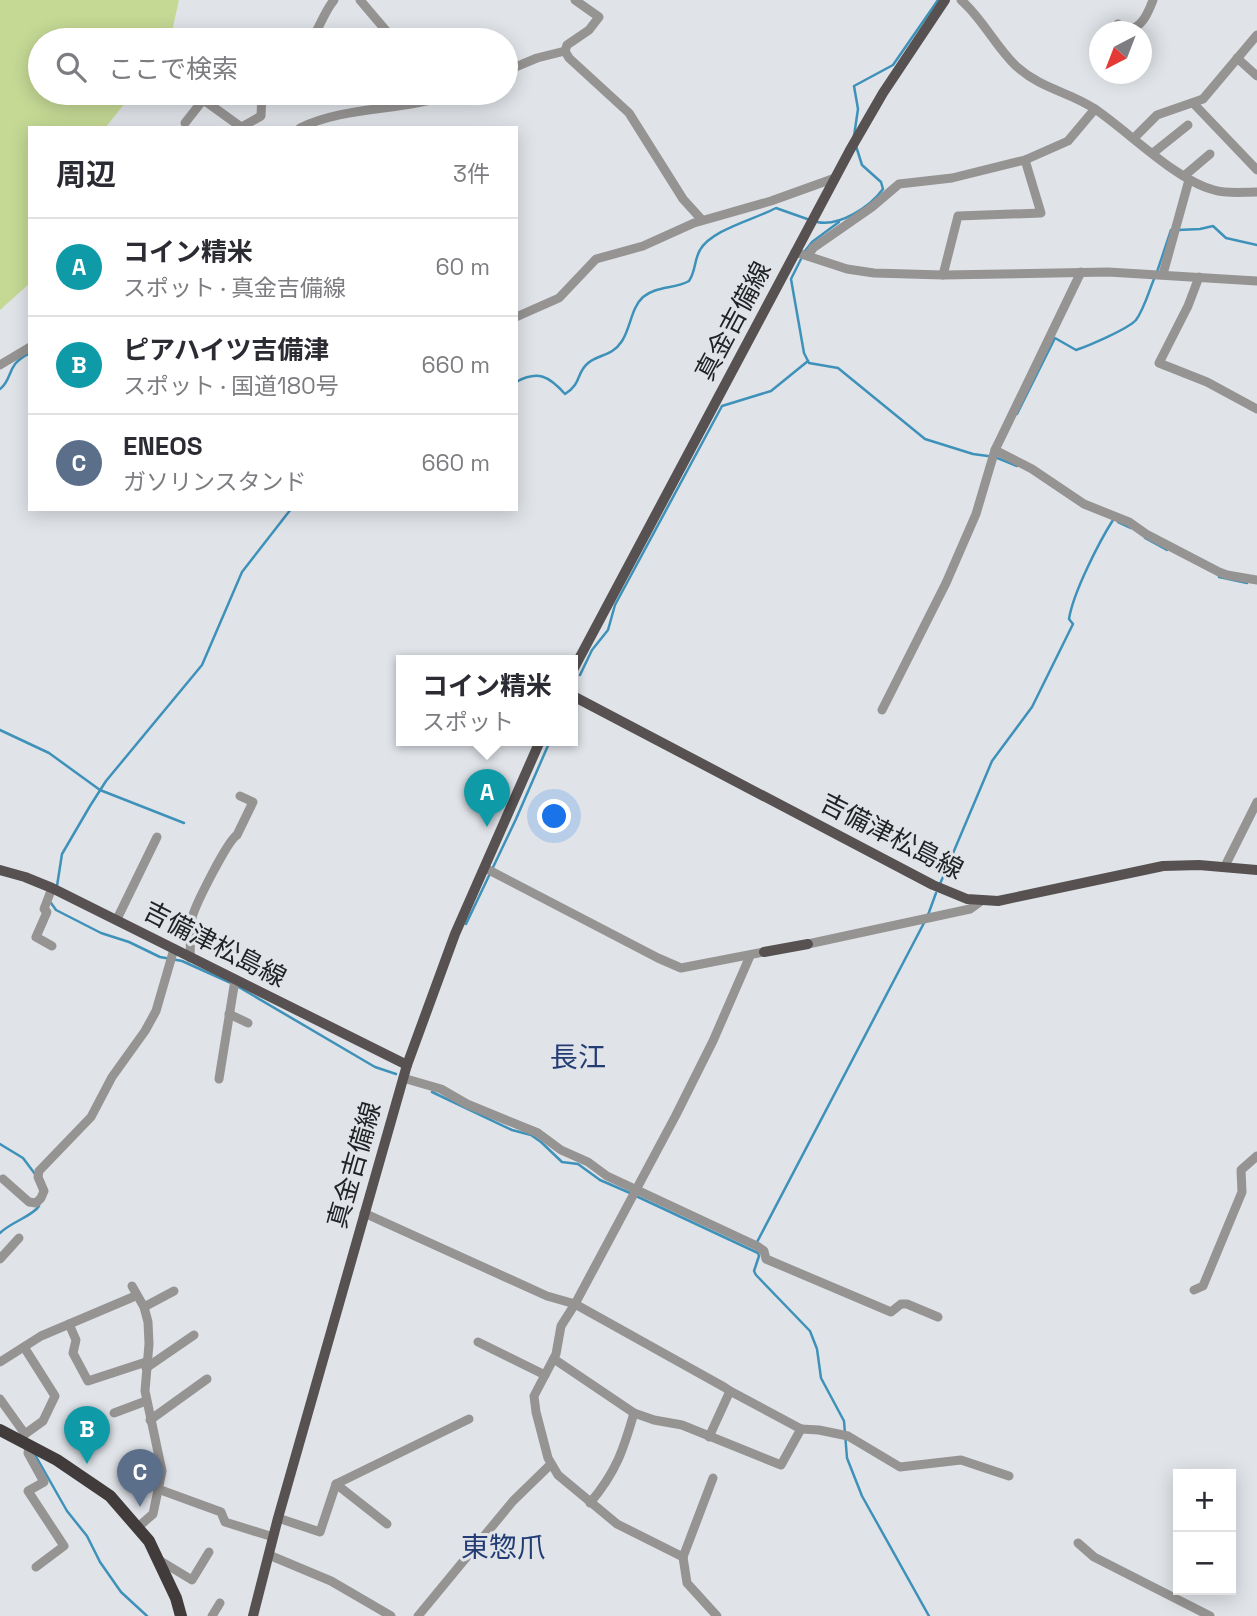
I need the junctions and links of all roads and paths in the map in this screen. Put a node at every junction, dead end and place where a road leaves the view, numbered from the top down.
1 (334, 0) edge
2 (360, 0) edge
3 (575, 0) edge
4 (945, 0) edge
5 (961, 0) edge
6 (1153, 0) edge
7 (1140, 21) edge
8 (320, 28) edge
9 (384, 28) edge
10 (1257, 35) edge
11 (565, 51) junction
12 (1237, 58) junction
13 (518, 66) edge
14 (1257, 76) edge
15 (1194, 104) junction
16 (199, 105) edge
17 (210, 105) edge
18 (261, 105) edge
19 (388, 105) edge
20 (1095, 109) junction
21 (185, 123) dead end
22 (1188, 125) dead end
23 (240, 126) edge
24 (243, 126) edge
25 (305, 126) edge
26 (1134, 138) junction
27 (1153, 153) junction
28 (1210, 155) dead end
29 (1025, 160) junction
30 (1257, 170) edge
31 (835, 178) junction
32 (1186, 178) junction
33 (1257, 192) edge
34 (702, 220) junction
35 (803, 254) junction
36 (1081, 272) junction
37 (1158, 273) junction
38 (943, 275) junction
39 (1199, 278) junction
40 (1257, 281) edge
41 (518, 316) edge
42 (28, 348) edge
43 (0, 365) edge
44 (1257, 409) edge
45 (996, 454) junction
46 (1257, 580) edge
47 (578, 661) edge
48 (578, 699) edge
49 (882, 710) dead end
50 (538, 746) edge
51 (240, 796) dead end
52 (1257, 802) edge
53 (157, 838) dead end
54 (1225, 866) junction
55 (485, 868) junction
56 (0, 870) edge
57 (1257, 870) edge
58 (52, 888) junction
59 (981, 901) junction
60 (117, 919) junction
61 (808, 944) joint
62 (52, 946) dead end
63 (174, 949) junction
64 (764, 952) joint
65 (750, 956) junction
66 (191, 958) junction
67 (236, 980) junction
68 (229, 1014) junction
69 (248, 1023) dead end
70 (407, 1065) junction
71 (403, 1078) junction
72 (219, 1079) dead end
73 (1257, 1156) edge
74 (1, 1179) edge
75 (637, 1190) junction
76 (364, 1213) junction
77 (19, 1237) dead end
78 (0, 1259) edge
79 (132, 1286) dead end
80 (1194, 1290) dead end
81 (174, 1291) dead end
82 (133, 1297) dead end
83 (575, 1304) junction
84 (144, 1307) junction
85 (938, 1317) dead end
86 (69, 1324) junction
87 (194, 1335) dead end
88 (478, 1342) dead end
89 (24, 1347) junction
90 (554, 1359) junction
91 (0, 1362) edge
92 (146, 1365) junction
93 (545, 1375) junction
94 (207, 1379) dead end
95 (730, 1391) junction
96 (0, 1399) edge
97 (146, 1401) junction
98 (114, 1413) dead end
99 (634, 1413) junction
100 (469, 1419) dead end
101 (150, 1420) junction
102 (801, 1429) junction
103 (0, 1430) edge
104 (709, 1437) junction
105 (25, 1440) junction
106 (551, 1464) junction
107 (1009, 1476) dead end
108 (713, 1478) dead end
109 (336, 1484) junction
110 (158, 1489) junction
111 (590, 1503) junction
112 (278, 1518) junction
113 (387, 1524) dead end
114 (137, 1528) junction
115 (273, 1537) junction
116 (1079, 1543) dead end
117 (209, 1552) dead end
118 (269, 1555) junction
119 (683, 1557) junction
120 (157, 1559) junction
121 (36, 1567) dead end
122 (220, 1603) dead end
123 (181, 1616) edge
124 (212, 1616) edge
125 (253, 1616) edge
126 (391, 1616) edge
127 (418, 1616) edge
128 (717, 1616) edge
129 (1210, 1616) edge

1 - 8 street
2 - 9 street
3 - 11 street
4 - 31 main road, 真金吉備線
5 - 20 street
6 - 7 street
10 - 12 street
11 - 13 street
11 - 34 street
12 - 14 street
12 - 15 street
15 - 26 street
15 - 30 street
16 - 21 street
17 - 23 street
18 - 24 street
19 - 25 street
20 - 26 street
20 - 29 street
22 - 27 street
26 - 27 street
27 - 32 street
28 - 32 street
29 - 35 street
29 - 38 street
31 - 34 street
31 - 35 main road, 真金吉備線
32 - 33 street
32 - 37 street
34 - 41 street
35 - 38 street
35 - 47 main road, 真金吉備線
36 - 37 street
36 - 38 street
36 - 45 street
37 - 39 street
39 - 40 street
39 - 44 street
42 - 43 street
45 - 46 street
45 - 49 street
48 - 59 main road, 吉備津松島線
50 - 55 main road, 真金吉備線
51 - 66 street
52 - 54 street
53 - 60 street
54 - 57 main road, 吉備津松島線
54 - 59 main road, 吉備津松島線
55 - 65 street
55 - 70 main road, 真金吉備線
56 - 58 main road, 吉備津松島線
58 - 60 main road, 吉備津松島線
58 - 62 street
59 - 61 street
60 - 63 main road, 吉備津松島線
61 - 64 main road
63 - 66 main road, 吉備津松島線
63 - 74 street
64 - 65 street
65 - 75 street
66 - 67 main road, 吉備津松島線
67 - 68 street
67 - 70 main road, 吉備津松島線
68 - 69 street
68 - 72 street
70 - 71 main road, 真金吉備線
71 - 75 street
71 - 76 main road, 真金吉備線
73 - 80 street
75 - 83 street
75 - 85 street
76 - 83 street
76 - 112 main road, 真金吉備線
77 - 78 street
79 - 84 street
81 - 84 street
82 - 86 street
83 - 90 street
83 - 95 street
84 - 92 street
86 - 89 street
86 - 92 street
87 - 92 street
88 - 93 street
89 - 91 street
89 - 105 street
90 - 93 street
90 - 99 street
92 - 97 street
93 - 106 street
94 - 101 street
95 - 102 street
95 - 104 street
96 - 105 street
97 - 98 street
97 - 101 street
99 - 104 street
99 - 111 street
100 - 109 street
101 - 110 street
102 - 104 street
102 - 107 street
103 - 105 highway
105 - 114 highway
105 - 121 street
106 - 111 street
106 - 127 street
108 - 119 street
109 - 112 street
109 - 113 street
110 - 114 street
110 - 115 street
111 - 119 street
112 - 115 main road, 真金吉備線
114 - 120 highway
115 - 118 main road, 真金吉備線
116 - 129 street
117 - 120 street
118 - 125 main road, 真金吉備線
118 - 126 street
119 - 128 street
120 - 123 highway
122 - 124 street

